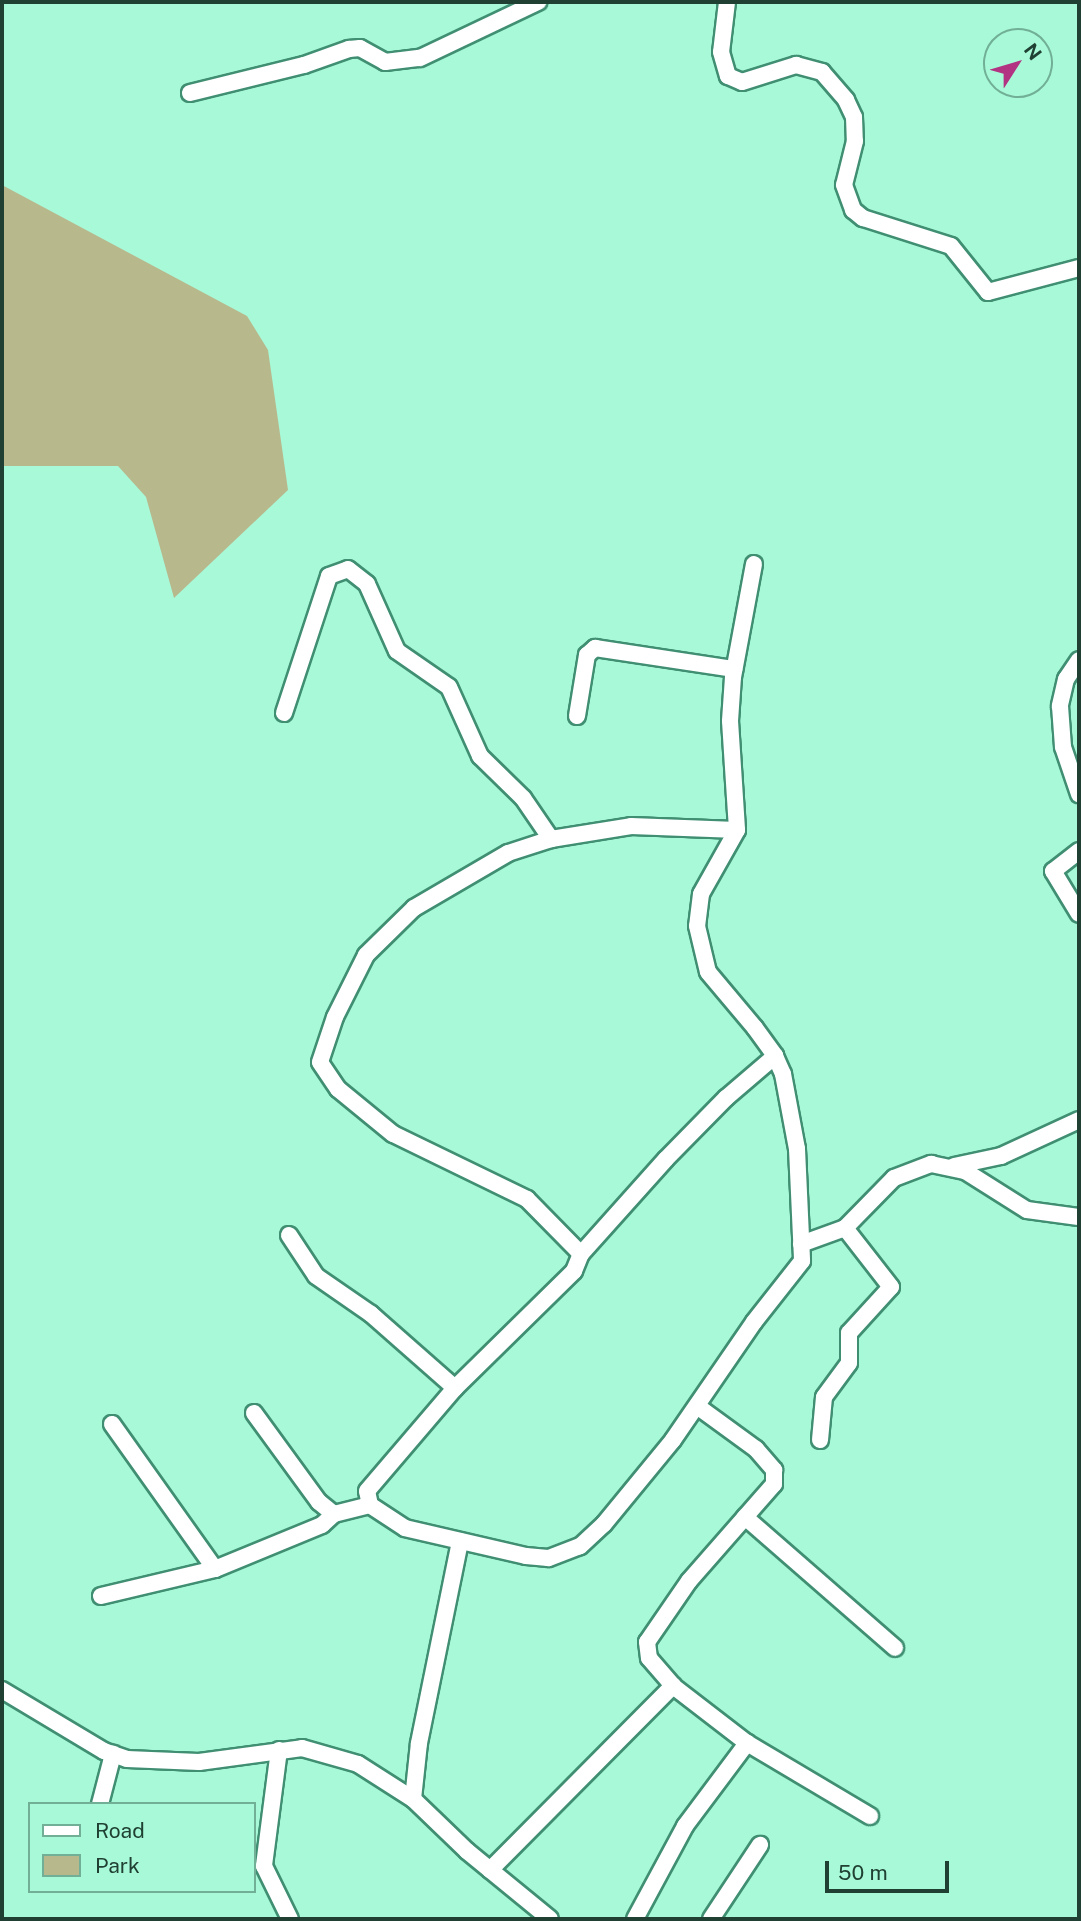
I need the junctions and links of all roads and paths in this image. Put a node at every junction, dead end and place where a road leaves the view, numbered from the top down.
1 (538, 2) edge
2 (727, 2) edge
3 (190, 93) dead end
4 (1079, 268) edge
5 (754, 564) dead end
6 (1079, 660) edge
7 (734, 669) junction
8 (284, 713) dead end
9 (577, 716) dead end
10 (1079, 791) edge
11 (737, 830) junction
12 (551, 839) junction
13 (1079, 851) edge
14 (1079, 914) edge
15 (775, 1056) junction
16 (1079, 1120) edge
17 (952, 1167) junction
18 (1079, 1217) edge
19 (845, 1228) junction
20 (289, 1235) dead end
21 (801, 1244) junction
22 (582, 1254) junction
23 (455, 1388) junction
24 (697, 1406) junction
25 (254, 1413) dead end
26 (112, 1424) dead end
27 (820, 1440) dead end
28 (370, 1505) junction
29 (334, 1514) junction
30 (746, 1517) junction
31 (460, 1541) junction
32 (215, 1569) junction
33 (101, 1596) dead end
34 (895, 1648) dead end
35 (673, 1686) junction
36 (2, 1689) edge
37 (747, 1743) junction
38 (279, 1750) junction
39 (113, 1754) junction
40 (413, 1799) junction
41 (101, 1802) edge
42 (870, 1816) dead end
43 (760, 1845) dead end
44 (490, 1870) junction
45 (290, 1919) edge
46 (550, 1919) edge
47 (635, 1919) edge
48 (711, 1919) edge

1 - 3 street
2 - 4 street
5 - 7 street
6 - 10 street
7 - 9 street
7 - 11 street
8 - 12 street
11 - 12 street
11 - 15 street
12 - 22 street
13 - 14 street
15 - 21 street
15 - 22 street
16 - 17 street
17 - 18 street
17 - 19 street
19 - 21 street
19 - 27 street
20 - 23 street
21 - 24 street
22 - 23 street
23 - 28 street
24 - 30 street
24 - 31 street
25 - 29 street
26 - 32 street
28 - 29 street
28 - 31 street
29 - 32 street
30 - 34 street
30 - 35 street
31 - 40 street
32 - 33 street
35 - 37 street
35 - 44 street
36 - 39 street
37 - 42 street
37 - 47 street
38 - 39 street
38 - 40 street
38 - 45 street
39 - 41 street
40 - 44 street
43 - 48 street
44 - 46 street

